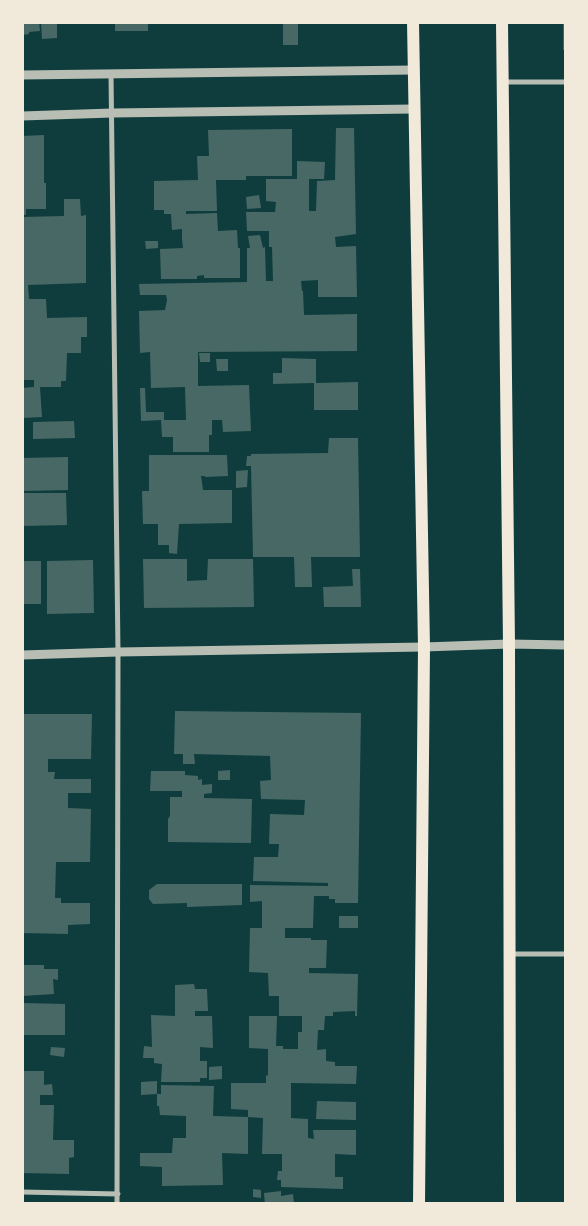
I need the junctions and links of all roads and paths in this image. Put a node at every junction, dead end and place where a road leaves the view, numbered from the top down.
1 (412, 22) edge
2 (502, 22) edge
3 (413, 70) junction
4 (111, 74) junction
5 (22, 75) edge
6 (504, 82) junction
7 (566, 82) edge
8 (414, 109) junction
9 (112, 112) junction
10 (22, 116) edge
11 (509, 644) junction
12 (566, 645) edge
13 (424, 647) junction
14 (118, 652) junction
15 (22, 655) edge
16 (509, 954) junction
17 (566, 954) edge
18 (22, 1192) edge
19 (118, 1194) junction
20 (117, 1204) edge
21 (419, 1204) edge
22 (510, 1204) edge

1 - 3 main road
2 - 6 main road
3 - 4 street
3 - 8 main road
4 - 5 street
4 - 9 street
6 - 7 street
6 - 11 main road
8 - 9 street
8 - 13 main road
9 - 10 street
9 - 14 street
11 - 12 street
11 - 13 street
11 - 16 main road
13 - 14 street
13 - 21 main road
14 - 15 street
14 - 19 street
16 - 17 street
16 - 22 main road
18 - 19 street
19 - 20 street

